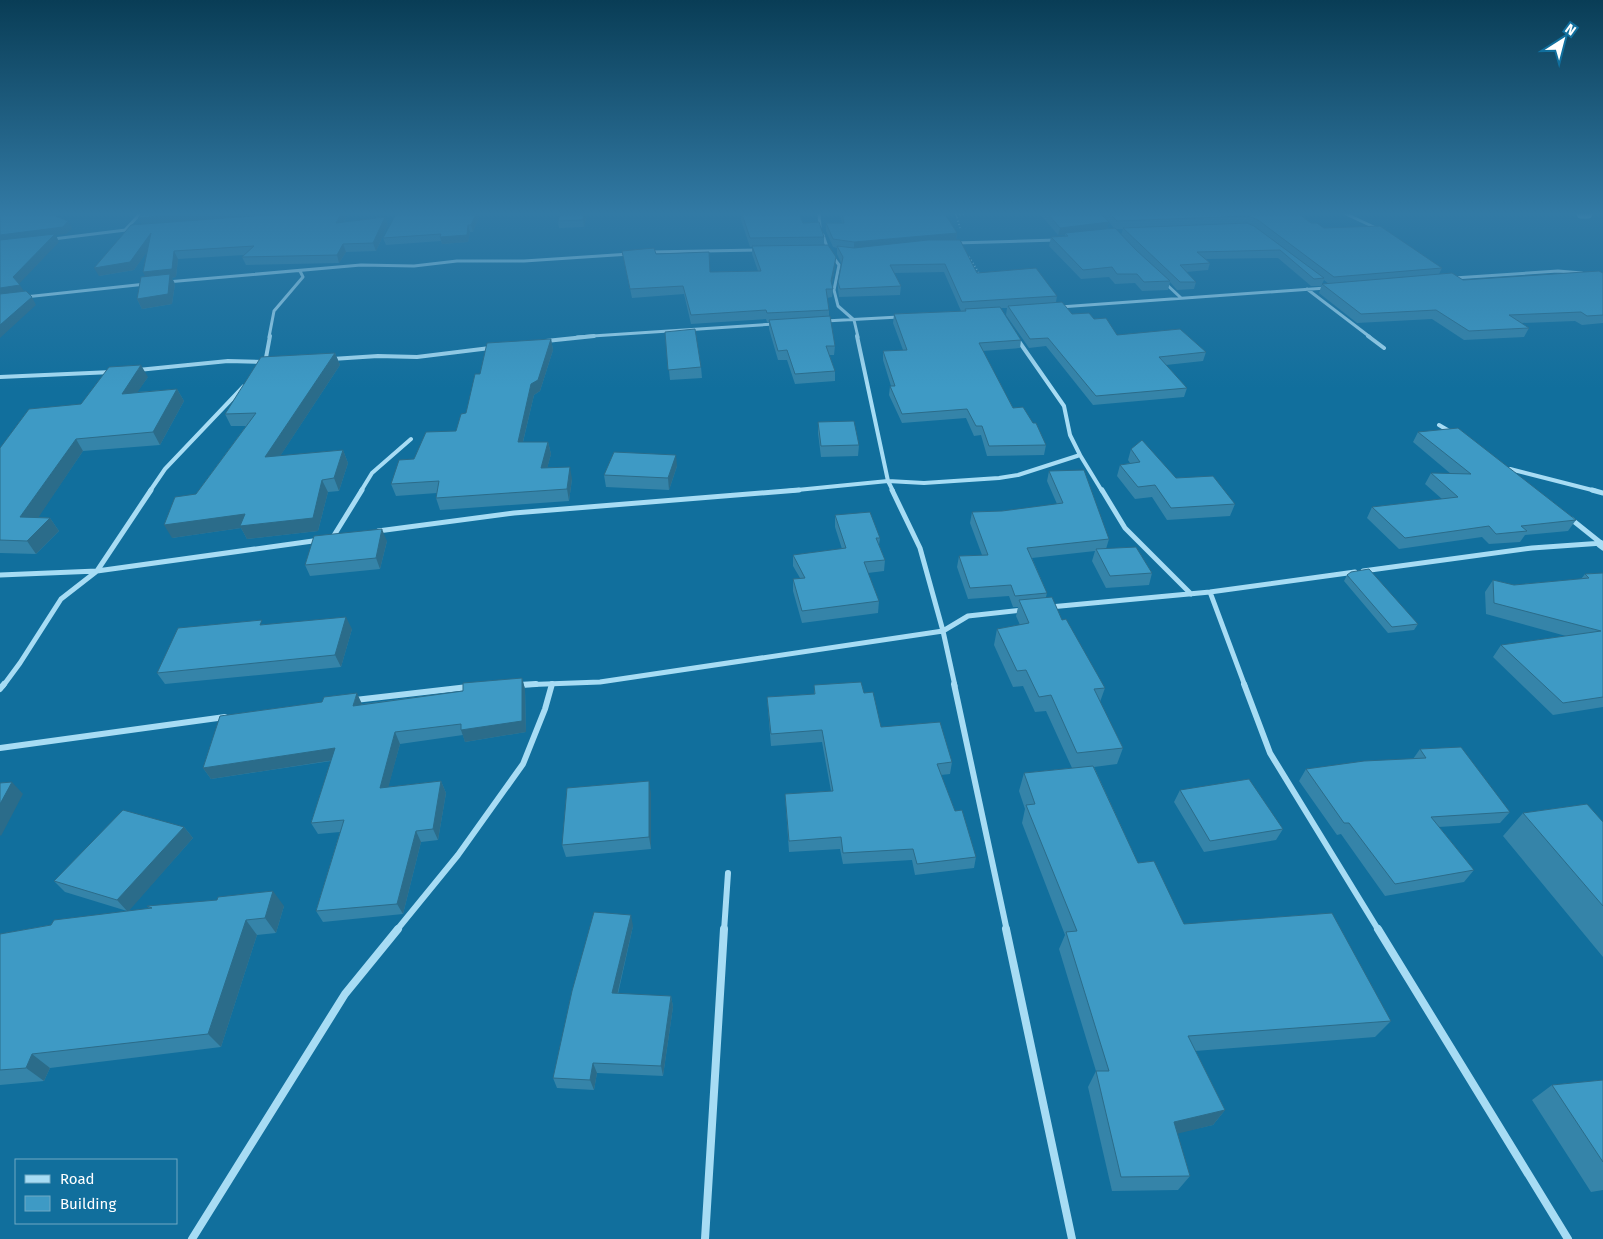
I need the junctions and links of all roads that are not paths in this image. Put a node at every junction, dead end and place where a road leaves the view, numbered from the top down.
1 (300, 271) edge
2 (290, 272) edge
3 (838, 272) edge
4 (1545, 272) edge
5 (1569, 272) edge
6 (1585, 273) edge
7 (1451, 278) edge
8 (1161, 280) edge
9 (161, 282) edge
10 (1321, 282) edge
11 (151, 284) edge
12 (1307, 289) junction
13 (18, 297) edge
14 (1180, 297) junction
15 (1057, 307) edge
16 (902, 317) edge
17 (854, 320) junction
18 (814, 322) edge
19 (775, 324) edge
20 (1015, 335) edge
21 (539, 342) edge
22 (500, 347) edge
23 (1384, 348) dead end
24 (322, 359) edge
25 (275, 362) edge
26 (265, 363) junction
27 (260, 369) edge
28 (132, 370) edge
29 (122, 371) edge
30 (0, 377) edge
31 (249, 381) edge
32 (1439, 425) dead end
33 (1455, 435) edge
34 (411, 438) dead end
35 (1080, 455) junction
36 (1502, 464) edge
37 (1510, 469) junction
38 (888, 481) junction
39 (1525, 481) edge
40 (1603, 493) edge
41 (1563, 512) edge
42 (371, 532) edge
43 (342, 536) edge
44 (333, 537) junction
45 (1602, 545) edge
46 (97, 571) junction
47 (0, 575) edge
48 (1210, 592) junction
49 (1191, 594) junction
50 (1048, 608) edge
51 (1029, 610) edge
52 (943, 631) junction
53 (552, 684) junction
54 (513, 685) edge
55 (474, 687) edge
56 (0, 689) edge
57 (346, 701) edge
58 (228, 716) edge
59 (0, 748) edge
60 (728, 873) dead end
61 (192, 1239) edge
62 (705, 1239) edge
63 (1072, 1239) edge
64 (1568, 1239) edge

1 - 26 street
2 - 9 street
3 - 17 street
4 - 7 street
5 - 6 street
8 - 14 street
10 - 12 street
11 - 13 street
12 - 14 street
12 - 23 street
14 - 15 street
16 - 17 street
17 - 18 street
17 - 38 street
19 - 21 street
20 - 35 street
22 - 24 street
25 - 26 street
26 - 27 street
26 - 28 street
29 - 30 street
31 - 46 street
32 - 33 street
34 - 44 street
35 - 38 street
35 - 49 street
36 - 37 street
37 - 39 street
37 - 40 street
38 - 42 street
38 - 52 street
41 - 45 street
43 - 44 street
44 - 46 street
45 - 48 street
46 - 47 street
46 - 56 street
48 - 49 street
48 - 64 street
49 - 50 street
51 - 52 street
52 - 53 street
52 - 63 street
53 - 54 street
53 - 61 street
55 - 57 street
58 - 59 street
60 - 62 street

